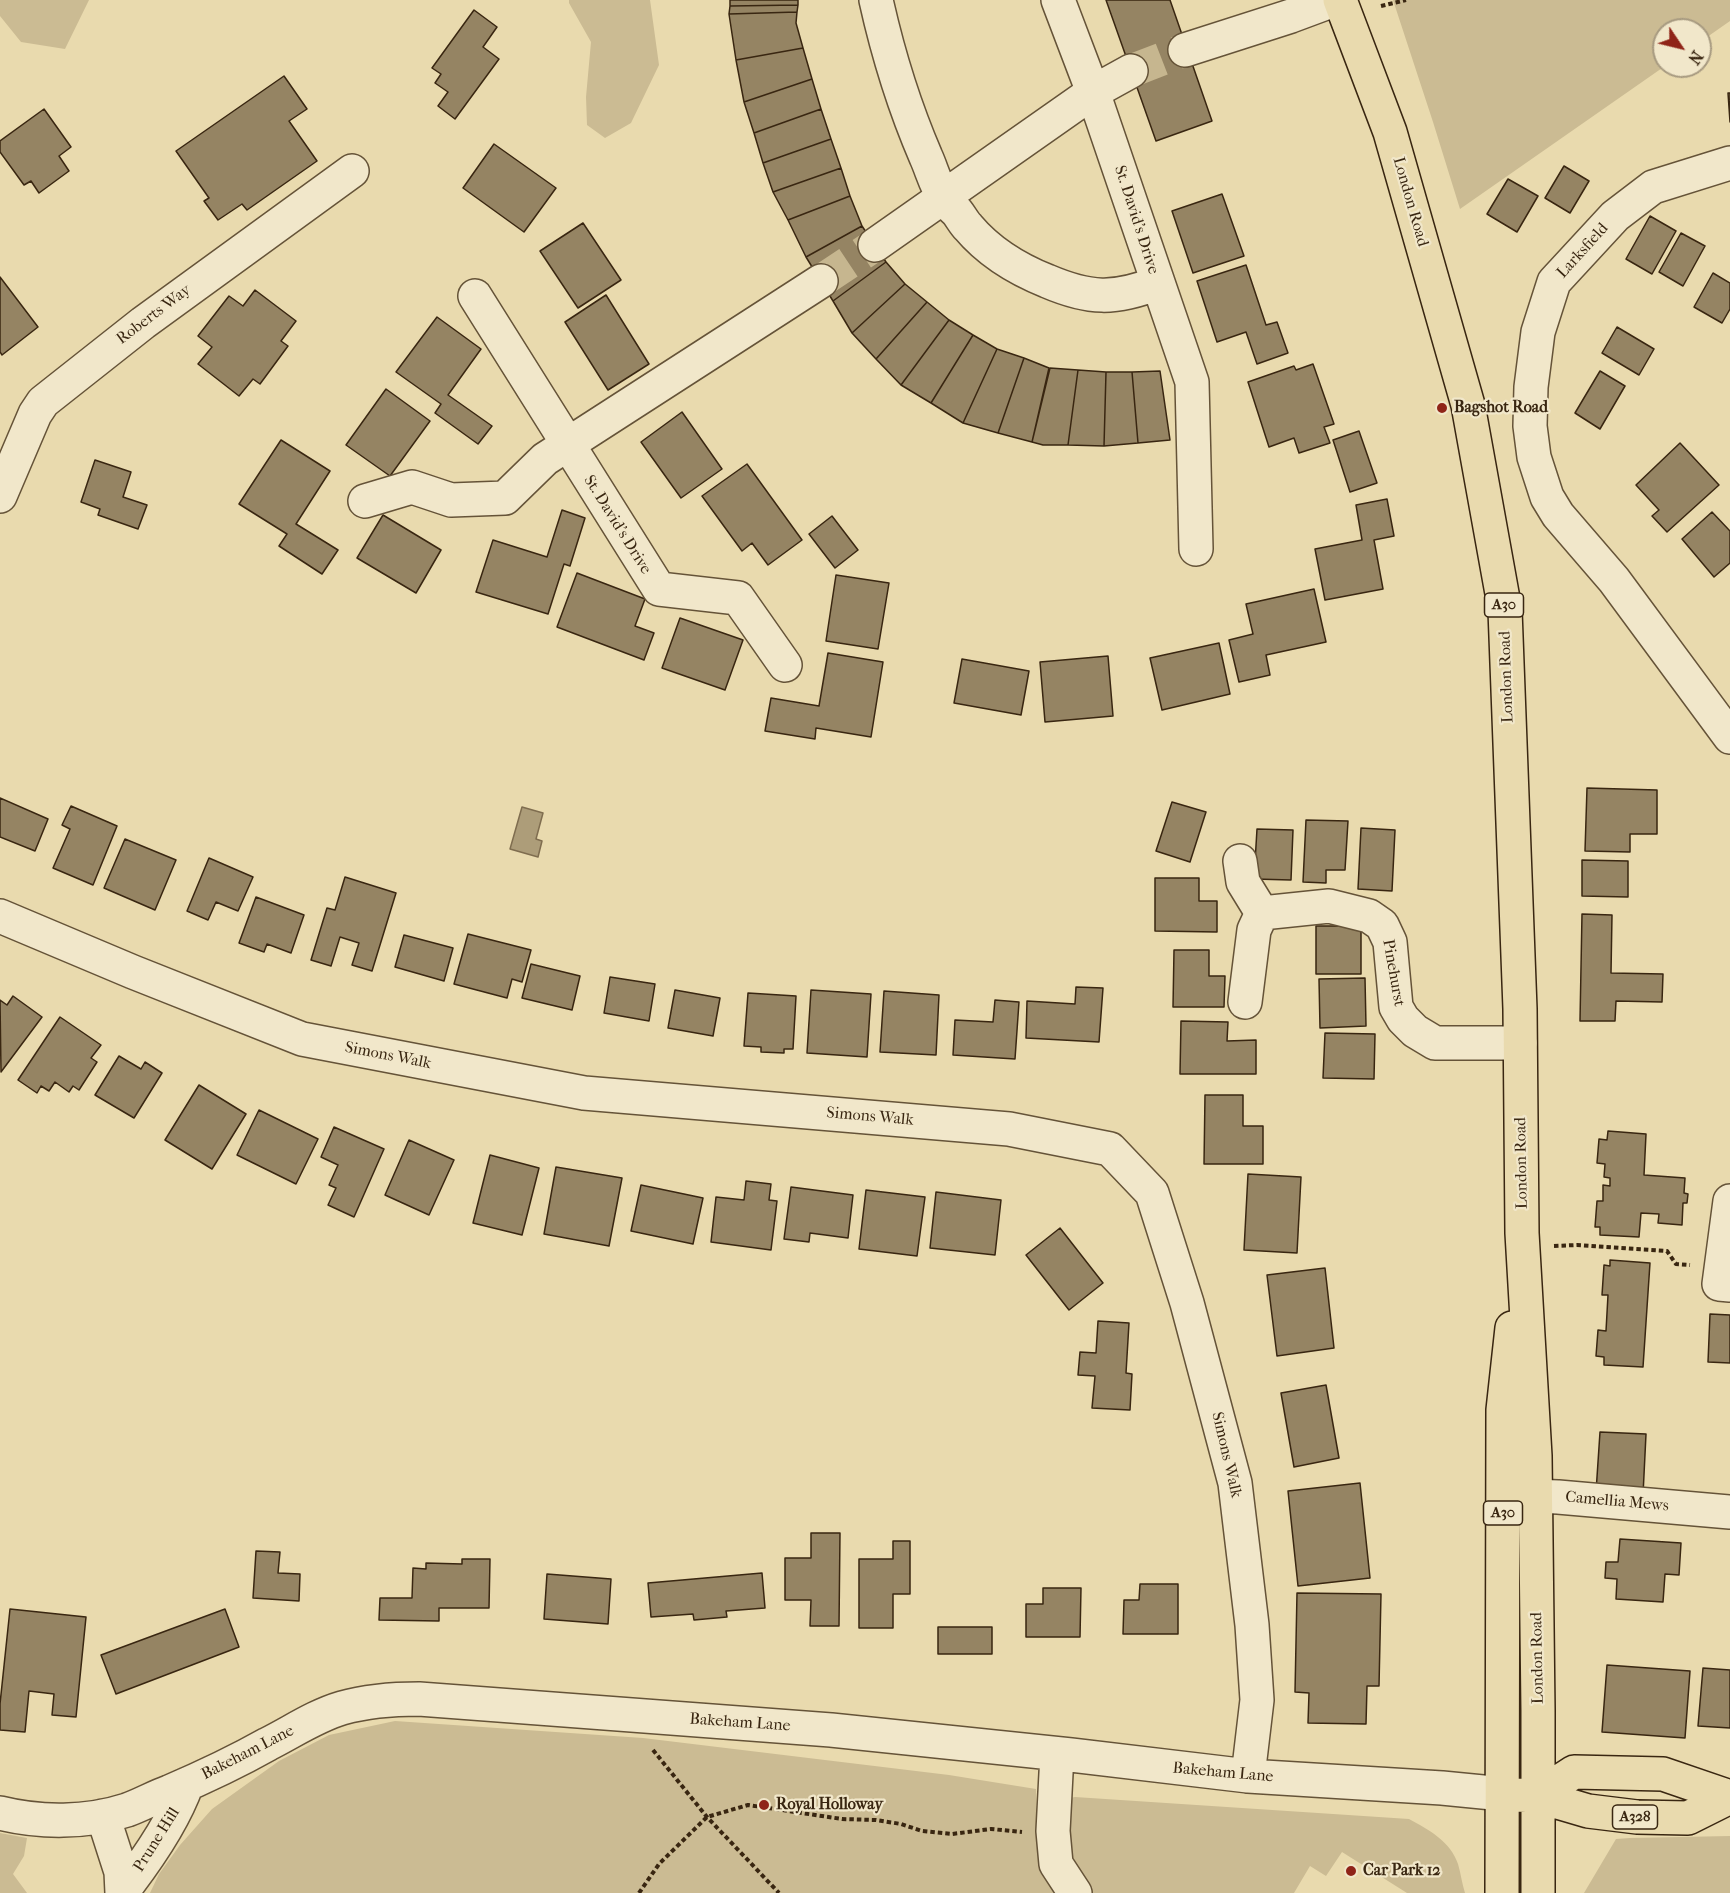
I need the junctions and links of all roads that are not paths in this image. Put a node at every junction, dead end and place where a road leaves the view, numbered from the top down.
1 (876, 0) edge
2 (1058, 0) edge
3 (1334, 0) edge
4 (1340, 0) edge
5 (1185, 50) tunnel mouth
6 (1131, 71) tunnel mouth
7 (1093, 92) junction
8 (1730, 163) edge
9 (352, 171) dead end
10 (944, 198) junction
11 (875, 245) tunnel mouth
12 (821, 281) tunnel mouth
13 (1157, 283) junction
14 (475, 296) dead end
15 (556, 452) junction
16 (0, 496) edge
17 (365, 501) dead end
18 (1196, 549) dead end
19 (785, 665) dead end
20 (1730, 737) edge
21 (1240, 861) dead end
22 (1262, 913) junction
23 (0, 916) edge
24 (1245, 1002) dead end
25 (1520, 1042) junction
26 (1730, 1201) edge
27 (1522, 1233) junction
28 (1725, 1276) edge
29 (1503, 1495) junction
30 (1535, 1496) junction
31 (1730, 1512) edge
32 (1064, 1755) junction
33 (1248, 1776) junction
34 (187, 1784) junction
35 (1503, 1794) junction
36 (1537, 1796) junction
37 (1730, 1797) edge
38 (0, 1813) edge
39 (103, 1816) junction
40 (122, 1892) edge
41 (1075, 1893) edge
42 (1502, 1893) edge
43 (1538, 1893) edge

1 - 10 street, St. David's Drive
2 - 7 street, St. David's Drive
3 - 5 street
4 - 25 main road, London Road / A30
6 - 7 street
7 - 10 street
7 - 13 street, St. David's Drive
8 - 20 street, Larksfield
9 - 16 street, Roberts Way
10 - 11 street
10 - 13 street, St. David's Drive
12 - 15 street
13 - 18 street
14 - 15 street, St. David's Drive
15 - 17 street
15 - 19 street, St. David's Drive
21 - 22 street
22 - 24 street
22 - 25 street, Pinehurst
23 - 33 street, Simons Walk
25 - 27 main road, London Road / A30
26 - 28 street
27 - 29 main road, London Road / A30
27 - 30 main road, London Road / A30
29 - 30 street, Camellia Mews
29 - 35 main road, London Road / A30
30 - 31 street, Camellia Mews
30 - 36 main road, London Road / A30
32 - 33 street, Bakeham Lane
32 - 34 street, Bakeham Lane
32 - 41 street
33 - 35 street, Bakeham Lane
34 - 39 street, Bakeham Lane
34 - 40 street, Prune Hill
35 - 36 main road, A328
35 - 42 main road, A30
36 - 37 main road, A328
36 - 37 main road
36 - 43 main road, A30
38 - 39 street, Bakeham Lane
39 - 40 street, Prune Hill

